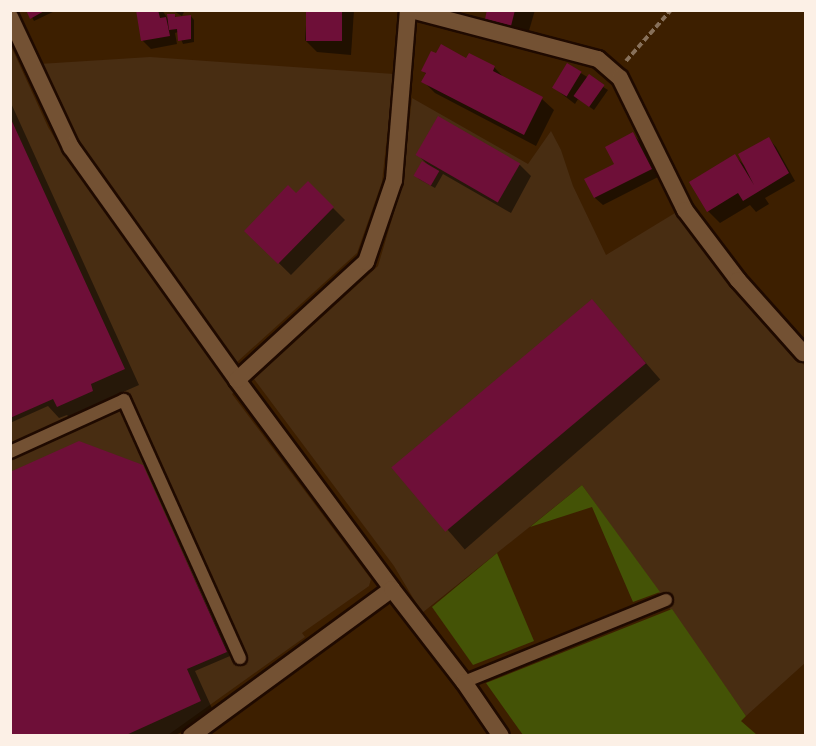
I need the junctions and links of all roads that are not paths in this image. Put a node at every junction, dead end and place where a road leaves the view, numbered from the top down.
1 (410, 10) edge
2 (10, 17) edge
3 (803, 353) dead end
4 (237, 380) junction
5 (10, 452) edge
6 (392, 589) junction
7 (666, 600) dead end
8 (240, 658) dead end
9 (464, 682) junction
10 (191, 735) edge
11 (501, 735) edge

1 - 3 street
1 - 4 street
2 - 4 street
4 - 6 street
5 - 8 lane
6 - 9 street
6 - 10 street
7 - 9 lane
9 - 11 street

